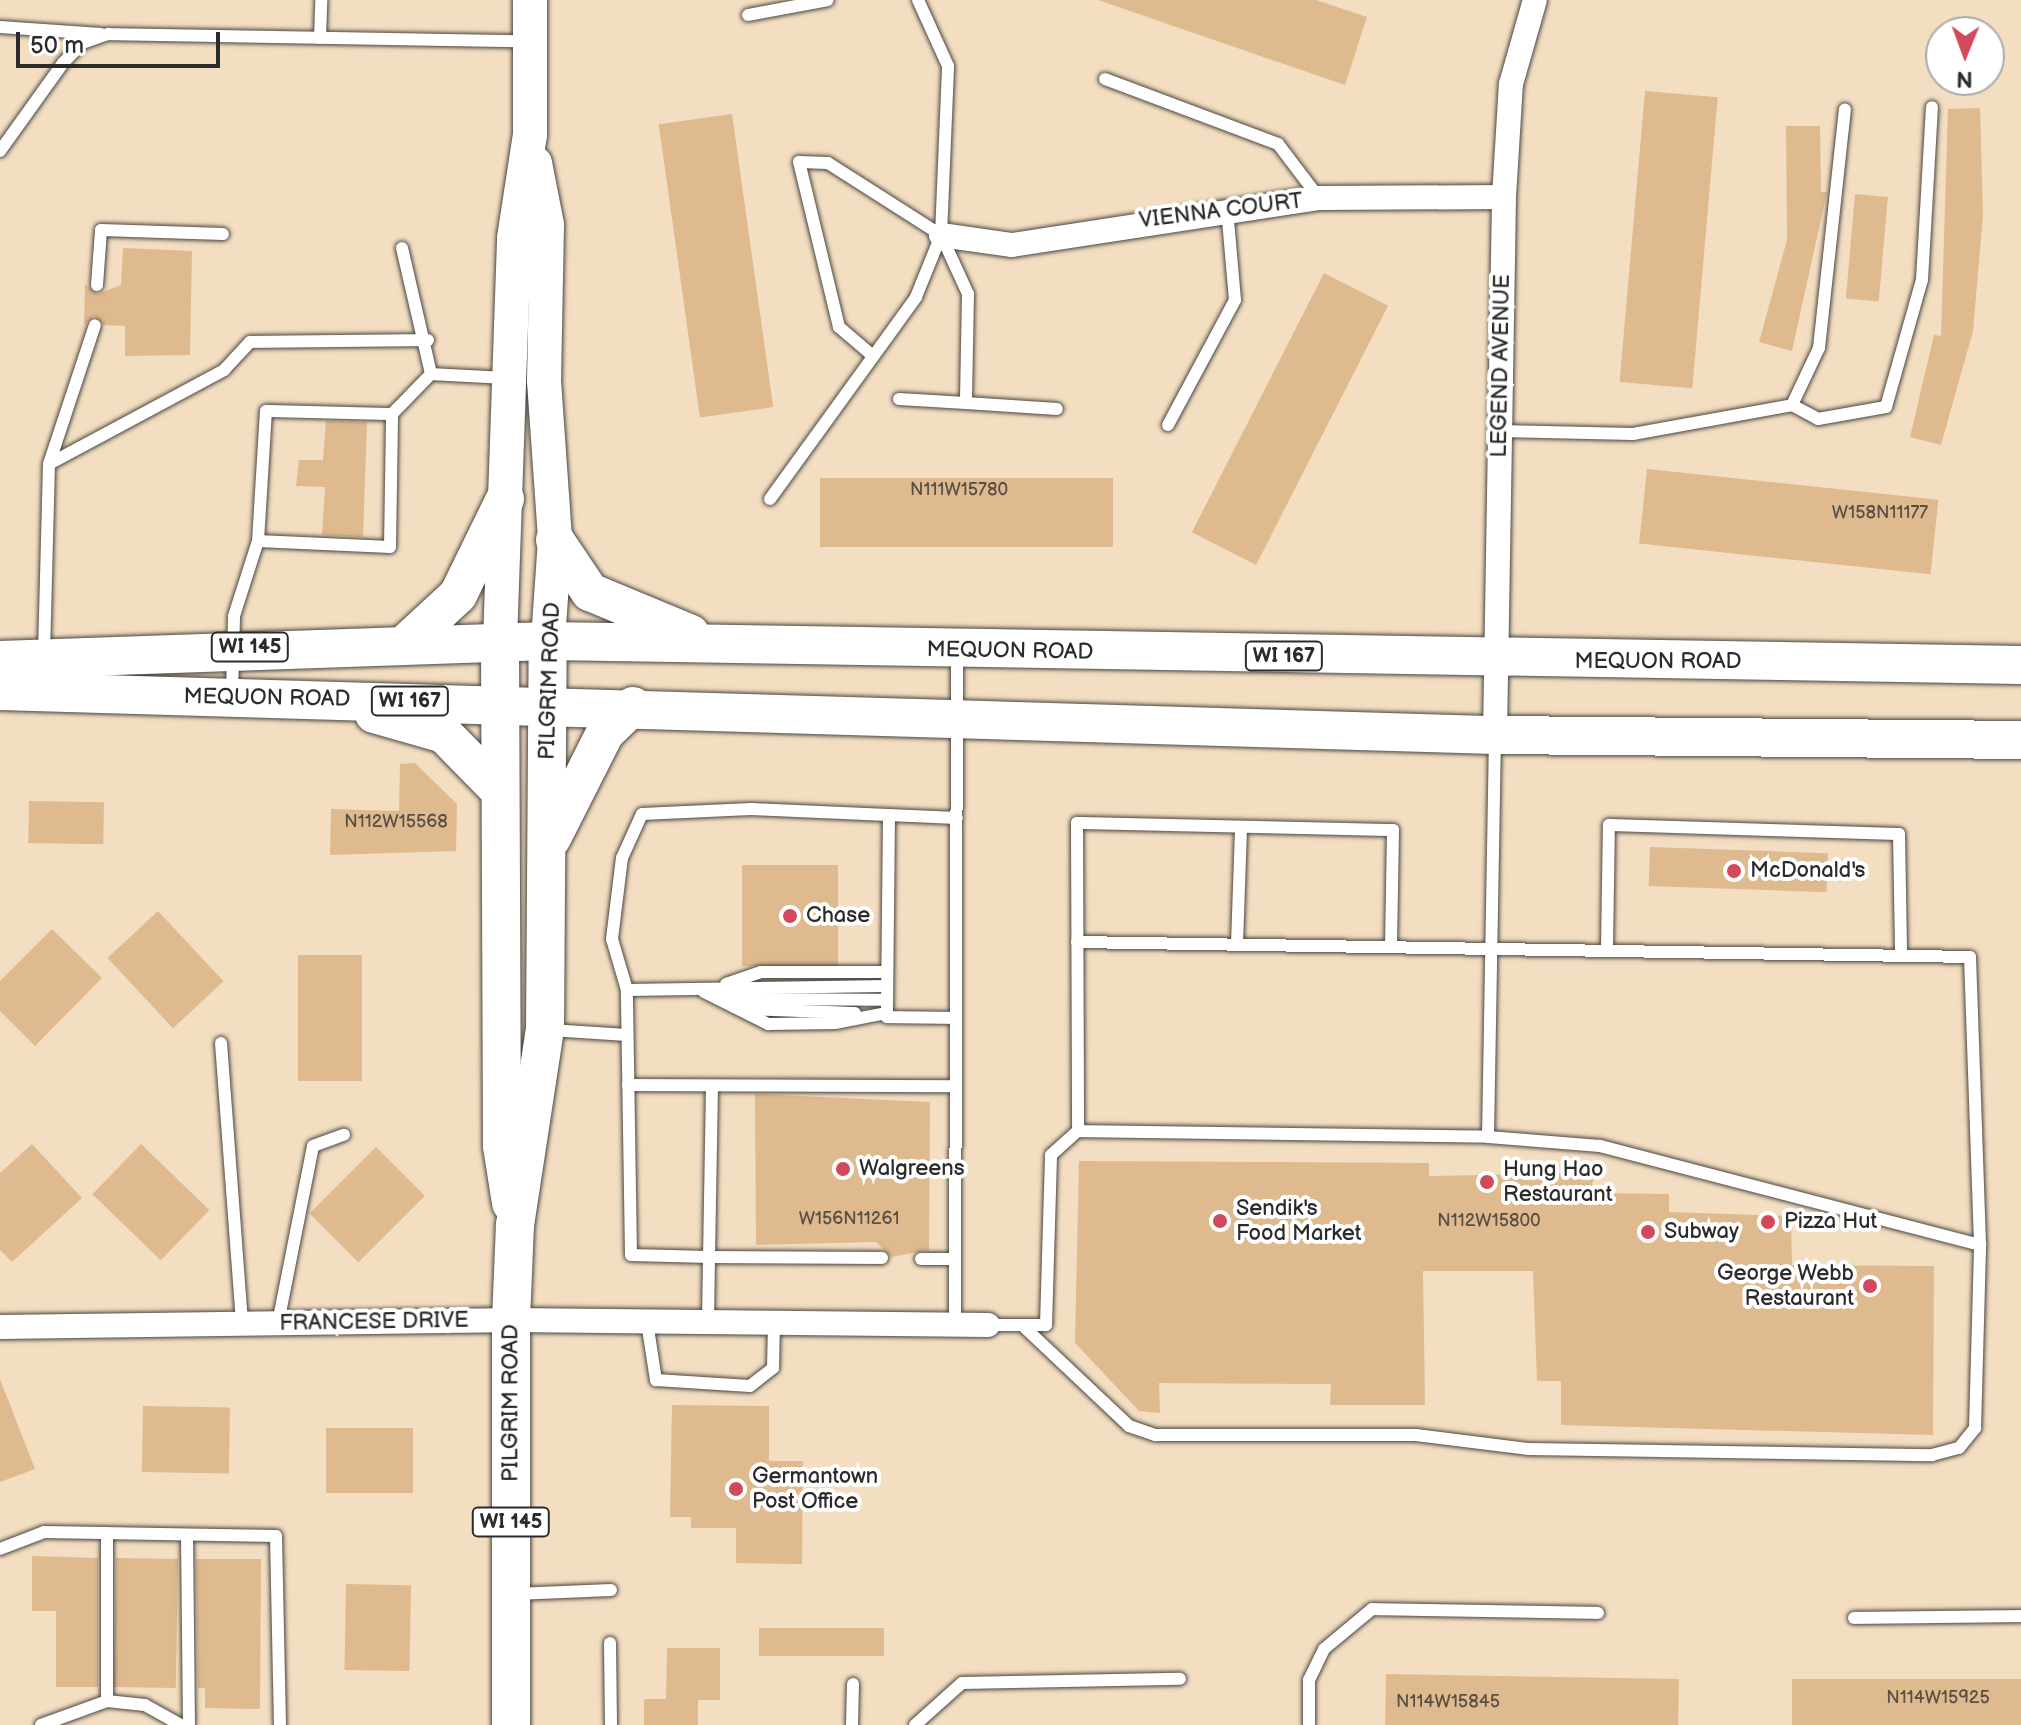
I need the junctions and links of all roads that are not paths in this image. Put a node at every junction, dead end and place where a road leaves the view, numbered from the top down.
1 (321, 0) edge
2 (530, 0) edge
3 (828, 0) edge
4 (918, 0) edge
5 (1535, 0) edge
6 (748, 15) dead end
7 (0, 27) edge
8 (108, 34) junction
9 (320, 38) junction
10 (530, 41) junction
11 (1105, 79) dead end
12 (1932, 107) dead end
13 (1845, 109) dead end
14 (0, 151) edge
15 (1504, 197) junction
16 (1319, 198) junction
17 (1227, 209) junction
18 (223, 234) dead end
19 (941, 235) junction
20 (402, 248) dead end
21 (97, 285) dead end
22 (95, 325) dead end
23 (428, 340) junction
24 (873, 356) junction
25 (431, 374) junction
26 (527, 380) junction
27 (899, 399) dead end
28 (966, 403) junction
29 (1792, 405) junction
30 (1057, 409) dead end
31 (392, 414) junction
32 (1168, 425) dead end
33 (1500, 431) junction
34 (49, 464) junction
35 (505, 499) junction
36 (770, 499) dead end
37 (555, 540) junction
38 (258, 541) junction
39 (548, 641) junction
40 (500, 642) junction
41 (405, 644) junction
42 (719, 645) junction
43 (235, 648) junction
44 (957, 650) junction
45 (44, 654) junction
46 (0, 660) edge
47 (1496, 660) junction
48 (2021, 665) edge
49 (0, 691) edge
50 (232, 697) junction
51 (321, 699) junction
52 (499, 702) junction
53 (549, 703) junction
54 (633, 706) junction
55 (958, 718) junction
56 (1495, 735) junction
57 (2021, 740) edge
58 (500, 791) junction
59 (889, 815) junction
60 (957, 818) junction
61 (1241, 827) junction
62 (547, 848) junction
63 (500, 941) junction
64 (546, 941) junction
65 (1077, 942) junction
66 (1237, 944) junction
67 (1491, 945) junction
68 (1391, 946) junction
69 (1607, 947) junction
70 (1901, 954) junction
71 (887, 979) junction
72 (627, 990) junction
73 (704, 992) junction
74 (719, 999) junction
75 (887, 1006) junction
76 (955, 1018) junction
77 (545, 1030) junction
78 (627, 1035) junction
79 (221, 1043) dead end
80 (628, 1085) junction
81 (712, 1086) junction
82 (953, 1086) junction
83 (1078, 1131) junction
84 (344, 1135) dead end
85 (1488, 1137) junction
86 (515, 1225) junction
87 (1980, 1245) junction
88 (709, 1257) junction
89 (882, 1258) dead end
90 (921, 1259) dead end
91 (954, 1259) junction
92 (511, 1320) junction
93 (647, 1322) junction
94 (708, 1322) junction
95 (242, 1323) junction
96 (278, 1323) junction
97 (774, 1323) junction
98 (955, 1325) junction
99 (988, 1325) joint
100 (1022, 1325) junction
101 (0, 1327) edge
102 (107, 1533) junction
103 (187, 1535) junction
104 (0, 1549) edge
105 (611, 1590) dead end
106 (511, 1594) junction
107 (1598, 1613) dead end
108 (2021, 1616) edge
109 (1854, 1618) dead end
110 (610, 1643) dead end
111 (1180, 1679) dead end
112 (853, 1684) dead end
113 (107, 1701) junction
114 (41, 1725) edge
115 (181, 1725) edge
116 (189, 1725) edge
117 (280, 1725) edge
118 (511, 1725) edge
119 (611, 1725) edge
120 (852, 1725) edge
121 (915, 1725) edge
122 (1309, 1725) edge

1 - 9 lane
2 - 10 street, PILGRIM ROAD
3 - 6 lane
4 - 19 lane
5 - 15 street, LEGEND AVENUE
7 - 8 lane
8 - 9 lane
8 - 14 lane
9 - 10 lane
10 - 26 street, PILGRIM ROAD
11 - 16 lane
12 - 29 lane
13 - 29 lane
15 - 16 street, VIENNA COURT
15 - 33 street, LEGEND AVENUE
16 - 17 street, VIENNA COURT
17 - 19 street, VIENNA COURT
17 - 32 lane
18 - 21 lane
19 - 24 lane
19 - 24 lane
19 - 28 lane
20 - 23 lane
22 - 34 lane
23 - 25 lane
23 - 34 lane
24 - 36 lane
25 - 26 lane
25 - 31 lane
26 - 35 street, PILGRIM ROAD
26 - 37 street, PILGRIM ROAD
27 - 28 lane
28 - 30 lane
29 - 33 lane
31 - 38 lane
31 - 38 lane
33 - 47 street, LEGEND AVENUE
34 - 45 lane
35 - 40 street, PILGRIM ROAD
35 - 41 main road
37 - 39 street, PILGRIM ROAD
37 - 42 main road
38 - 43 lane
39 - 40 main road, MEQUON ROAD / WI 145
39 - 42 main road, MEQUON ROAD / WI 167
39 - 53 main road, PILGRIM ROAD / WI 145
40 - 41 main road, MEQUON ROAD / WI 145
40 - 52 main road, PILGRIM ROAD
41 - 43 main road, MEQUON ROAD / WI 145
42 - 44 main road, MEQUON ROAD / WI 167
43 - 45 main road, MEQUON ROAD / WI 145
43 - 50 lane
44 - 47 main road, MEQUON ROAD / WI 167
44 - 55 lane
45 - 46 main road, MEQUON ROAD / WI 145
47 - 48 main road, MEQUON ROAD / WI 167
47 - 56 street, LEGEND AVENUE
49 - 50 main road, MEQUON ROAD
50 - 51 main road, MEQUON ROAD
51 - 52 main road, MEQUON ROAD / WI 167
51 - 58 main road
52 - 53 main road, MEQUON ROAD / WI 167
52 - 58 main road, PILGRIM ROAD
53 - 54 main road, MEQUON ROAD / WI 167
53 - 62 main road, PILGRIM ROAD / WI 145
54 - 55 main road, MEQUON ROAD / WI 167
54 - 62 main road
55 - 56 main road, MEQUON ROAD / WI 167
55 - 60 lane
56 - 57 main road, MEQUON ROAD / WI 167
56 - 67 lane
58 - 63 main road, PILGRIM ROAD / WI 145
59 - 60 lane
59 - 71 lane
59 - 72 lane
60 - 76 lane
61 - 65 lane
61 - 66 lane
61 - 68 lane
62 - 64 main road, PILGRIM ROAD / WI 145
63 - 64 main road
63 - 86 main road, PILGRIM ROAD / WI 145
64 - 77 main road, PILGRIM ROAD / WI 145
65 - 66 lane
65 - 83 lane
66 - 68 lane
67 - 68 lane
67 - 69 lane
67 - 85 lane
69 - 70 lane
69 - 70 lane
70 - 87 lane
71 - 73 lane
71 - 75 lane
72 - 73 lane
72 - 78 lane
73 - 74 lane
74 - 75 lane
74 - 75 lane
75 - 76 lane
76 - 82 lane
77 - 78 lane
77 - 86 main road, PILGRIM ROAD / WI 145
78 - 80 lane
79 - 95 lane
80 - 81 lane
80 - 88 lane
81 - 82 lane
81 - 88 lane
82 - 91 lane
83 - 85 lane
83 - 100 lane
84 - 96 lane
85 - 87 lane
86 - 92 main road, PILGRIM ROAD / WI 145
87 - 100 lane
88 - 89 lane
88 - 94 lane
90 - 91 lane
91 - 98 lane
92 - 93 street, FRANCESE DRIVE
92 - 96 street, FRANCESE DRIVE
92 - 106 main road, PILGRIM ROAD / WI 145
93 - 94 street, FRANCESE DRIVE
93 - 97 lane
94 - 97 street, FRANCESE DRIVE
95 - 96 street, FRANCESE DRIVE
95 - 101 street, FRANCESE DRIVE
97 - 98 street, FRANCESE DRIVE
98 - 99 street, FRANCESE DRIVE
99 - 100 lane
102 - 103 lane
102 - 104 lane
102 - 113 lane
103 - 116 lane
103 - 117 lane
105 - 106 lane
106 - 118 main road, PILGRIM ROAD / WI 145
107 - 122 lane
108 - 109 lane
110 - 119 lane
111 - 121 lane
112 - 120 lane
113 - 114 lane
113 - 115 lane

